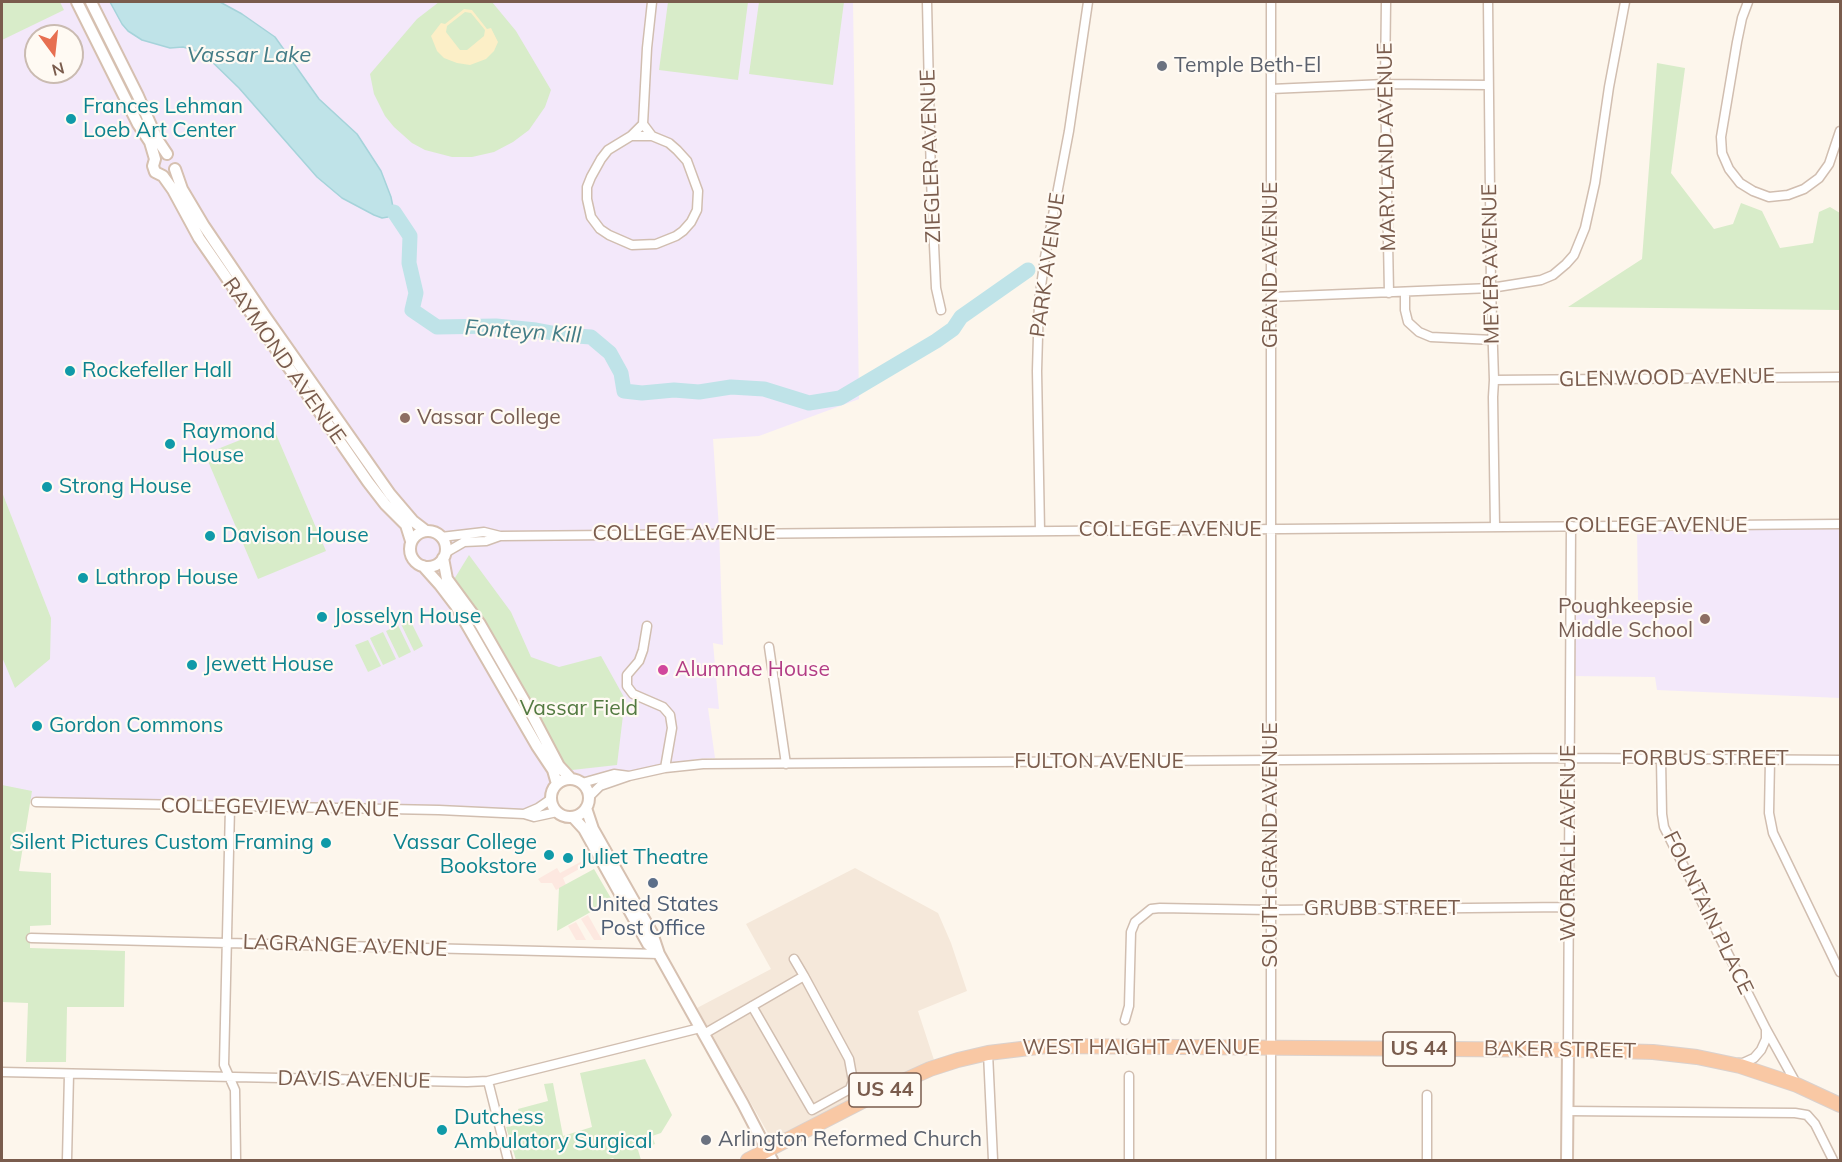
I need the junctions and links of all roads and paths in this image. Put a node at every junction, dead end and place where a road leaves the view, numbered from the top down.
1 (77, 2) edge
2 (91, 2) edge
3 (652, 2) edge
4 (927, 2) edge
5 (1088, 2) edge
6 (1271, 2) edge
7 (1386, 2) edge
8 (1488, 2) edge
9 (1625, 2) edge
10 (1748, 2) edge
11 (1385, 84) junction
12 (1488, 84) junction
13 (1271, 89) junction
14 (643, 124) junction
15 (1840, 131) edge
16 (631, 136) junction
17 (652, 136) junction
18 (167, 154) junction
19 (155, 159) junction
20 (175, 169) junction
21 (163, 176) junction
22 (1491, 288) junction
23 (1405, 292) junction
24 (1389, 293) junction
25 (1271, 297) junction
26 (941, 310) dead end
27 (1493, 340) junction
28 (1840, 377) edge
29 (1494, 380) junction
30 (1840, 524) edge
31 (1571, 526) junction
32 (1495, 527) junction
33 (1271, 529) junction
34 (426, 531) junction
35 (1040, 531) junction
36 (500, 536) junction
37 (441, 537) junction
38 (411, 542) junction
39 (444, 555) junction
40 (423, 566) junction
41 (647, 626) dead end
42 (769, 647) dead end
43 (1569, 758) junction
44 (1661, 759) junction
45 (1271, 760) junction
46 (1770, 760) junction
47 (1840, 760) edge
48 (786, 764) junction
49 (665, 768) junction
50 (629, 776) junction
51 (571, 779) junction
52 (582, 783) junction
53 (557, 784) junction
54 (551, 800) junction
55 (36, 802) dead end
56 (588, 802) junction
57 (230, 807) junction
58 (557, 812) junction
59 (524, 814) junction
60 (573, 817) junction
61 (1568, 907) junction
62 (1271, 910) junction
63 (31, 938) dead end
64 (227, 943) junction
65 (659, 954) junction
66 (794, 959) dead end
67 (1840, 972) edge
68 (804, 976) junction
69 (752, 1006) junction
70 (1125, 1020) dead end
71 (1766, 1029) junction
72 (702, 1031) junction
73 (1271, 1047) junction
74 (1568, 1050) junction
75 (988, 1053) junction
76 (1726, 1063) junction
77 (2, 1072) edge
78 (69, 1074) junction
79 (1129, 1076) dead end
80 (228, 1077) junction
81 (488, 1081) junction
82 (1797, 1085) junction
83 (1427, 1095) dead end
84 (1840, 1106) edge
85 (1567, 1112) junction
86 (770, 1156) edge
87 (67, 1161) edge
88 (236, 1161) edge
89 (508, 1161) edge
90 (748, 1161) edge
91 (993, 1161) edge
92 (1129, 1161) edge
93 (1270, 1161) edge
94 (1427, 1161) edge
95 (1567, 1161) edge
96 (1833, 1161) edge

1 - 19 main road, RAYMOND AVENUE
2 - 18 main road, RAYMOND AVENUE
3 - 14 street
4 - 26 street, ZIEGLER AVENUE
5 - 35 street, PARK AVENUE
6 - 13 street, GRAND AVENUE
7 - 11 street, MARYLAND AVENUE
8 - 12 street, MEYER AVENUE
9 - 22 street
10 - 15 street
11 - 12 street
11 - 13 street
11 - 24 street, MARYLAND AVENUE
12 - 22 street, MEYER AVENUE
13 - 25 street, GRAND AVENUE
14 - 16 street
14 - 17 street
16 - 17 street
16 - 17 street
18 - 19 main road
18 - 20 main road, RAYMOND AVENUE
19 - 21 main road, RAYMOND AVENUE
20 - 21 main road
20 - 34 main road, RAYMOND AVENUE
21 - 38 main road, RAYMOND AVENUE
22 - 23 street
22 - 27 street, MEYER AVENUE
23 - 24 street
23 - 27 street
24 - 25 street
25 - 33 street, GRAND AVENUE
27 - 29 street, MEYER AVENUE
28 - 29 street, GLENWOOD AVENUE
29 - 32 street, MEYER AVENUE
30 - 31 street, COLLEGE AVENUE
31 - 32 street, COLLEGE AVENUE
31 - 43 street, WORRALL AVENUE
32 - 33 street, COLLEGE AVENUE
33 - 35 street, COLLEGE AVENUE
33 - 45 street, SOUTH GRAND AVENUE
34 - 37 main road
34 - 38 main road
35 - 36 street, COLLEGE AVENUE
36 - 37 street, COLLEGE AVENUE
36 - 39 street, COLLEGE AVENUE
37 - 39 main road
38 - 40 main road
39 - 40 main road
39 - 51 main road
40 - 53 main road
41 - 49 street
42 - 48 street
43 - 44 street, FORBUS STREET
43 - 45 street, FULTON AVENUE
43 - 61 street, WORRALL AVENUE
44 - 46 street, FORBUS STREET
44 - 71 street, FOUNTAIN PLACE
45 - 48 street, FULTON AVENUE
45 - 62 street, SOUTH GRAND AVENUE
46 - 47 street, FORBUS STREET
46 - 67 street
48 - 49 street, FULTON AVENUE
49 - 50 street, FULTON AVENUE
50 - 52 street, FULTON AVENUE
50 - 56 street, FULTON AVENUE
51 - 52 main road
51 - 53 main road
52 - 56 main road
53 - 54 main road
54 - 58 main road
54 - 59 street, COLLEGEVIEW AVENUE
55 - 57 street, COLLEGEVIEW AVENUE
56 - 60 main road
56 - 65 main road
57 - 59 street, COLLEGEVIEW AVENUE
57 - 64 street
58 - 59 street, COLLEGEVIEW AVENUE
58 - 60 main road
60 - 65 main road
61 - 62 street, GRUBB STREET
61 - 74 street, WORRALL AVENUE
62 - 70 street, GRUBB STREET
62 - 73 street, SOUTH GRAND AVENUE
63 - 64 street, LAGRANGE AVENUE
64 - 65 street, LAGRANGE AVENUE
64 - 80 street
65 - 72 main road
66 - 68 street
68 - 69 street, DAVIS AVENUE
68 - 69 street
69 - 72 street, DAVIS AVENUE
71 - 76 street
71 - 82 street, FOUNTAIN PLACE
72 - 81 street, DAVIS AVENUE
72 - 86 main road
73 - 74 highway, BAKER STREET / US 44
73 - 75 highway, WEST HAIGHT AVENUE / US 44
73 - 93 street, SOUTH GRAND AVENUE
74 - 76 highway, BAKER STREET / US 44
74 - 85 main road, WORRALL AVENUE
75 - 86 highway, WEST HAIGHT AVENUE / US 44
75 - 91 street
76 - 82 highway, BAKER STREET / US 44
77 - 78 street, DAVIS AVENUE
78 - 80 street, DAVIS AVENUE
78 - 87 street
79 - 92 street
80 - 81 street, DAVIS AVENUE
80 - 88 street
81 - 89 street
82 - 84 highway, BAKER STREET / US 44
83 - 94 street
85 - 95 main road, WORRALL AVENUE
85 - 96 street
86 - 90 highway, WEST HAIGHT AVENUE / US 44

